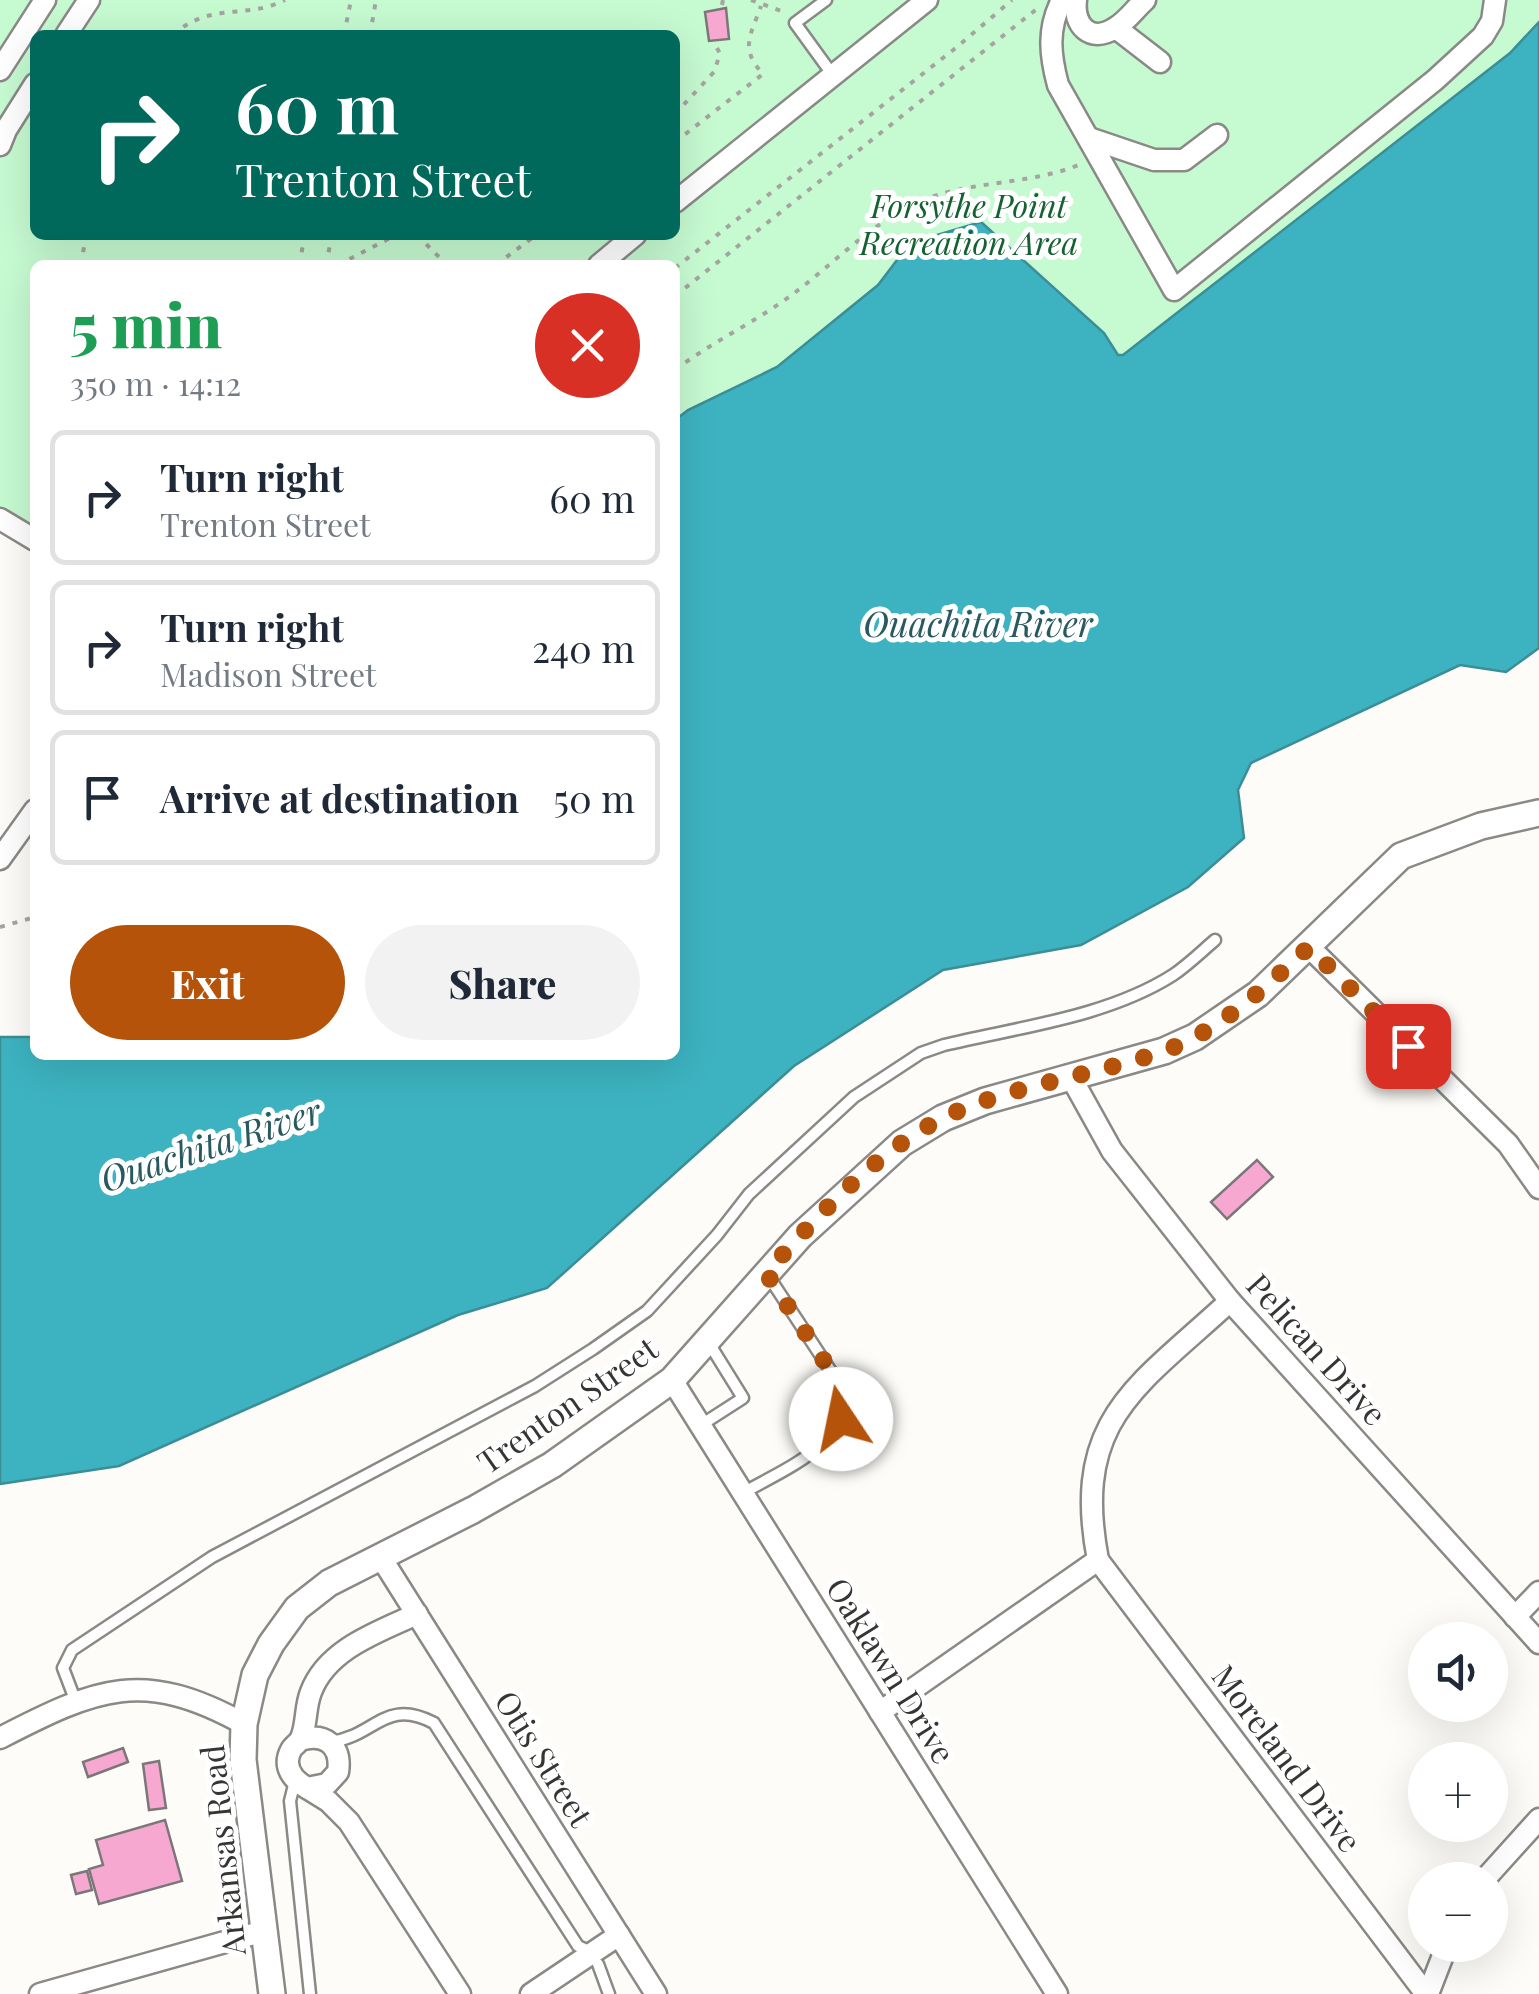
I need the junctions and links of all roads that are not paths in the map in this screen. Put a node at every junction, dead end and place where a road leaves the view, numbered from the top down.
1 (48, 0) edge
2 (826, 0) edge
3 (927, 0) edge
4 (1062, 0) edge
5 (1076, 0) edge
6 (1145, 0) edge
7 (1495, 0) edge
8 (83, 8) edge
9 (1116, 28) junction
10 (69, 30) edge
11 (1160, 62) dead end
12 (0, 70) edge
13 (832, 74) junction
14 (30, 92) edge
15 (1217, 135) dead end
16 (0, 145) edge
17 (1094, 147) junction
18 (680, 198) edge
19 (629, 240) edge
20 (605, 260) edge
21 (0, 520) edge
22 (30, 537) edge
23 (1539, 813) edge
24 (30, 817) edge
25 (0, 859) edge
26 (1215, 940) dead end
27 (1309, 947) junction
28 (1072, 1079) junction
29 (1539, 1188) edge
30 (766, 1273) junction
31 (1230, 1301) junction
32 (707, 1340) junction
33 (672, 1380) junction
34 (700, 1425) junction
35 (743, 1493) junction
36 (380, 1556) junction
37 (1098, 1560) junction
38 (1539, 1592) edge
39 (416, 1614) junction
40 (1515, 1617) junction
41 (1539, 1643) edge
42 (271, 1644) joint
43 (76, 1702) junction
44 (880, 1712) junction
45 (244, 1724) junction
46 (0, 1738) edge
47 (300, 1740) junction
48 (330, 1742) junction
49 (301, 1784) junction
50 (1539, 1819) edge
51 (1500, 1862) edge
52 (264, 1931) junction
53 (623, 1941) junction
54 (595, 1958) junction
55 (1440, 1962) edge
56 (40, 1994) edge
57 (272, 1994) edge
58 (310, 1994) edge
59 (460, 1994) edge
60 (531, 1994) edge
61 (544, 1994) edge
62 (610, 1994) edge
63 (656, 1994) edge
64 (1057, 1994) edge
65 (1427, 1994) edge

1 - 8 street
1 - 12 street
2 - 13 lane
3 - 13 street
4 - 17 street
5 - 9 street
6 - 9 street
7 - 17 street
8 - 10 street
9 - 11 street
13 - 18 street
14 - 16 street
15 - 17 street
19 - 20 street
21 - 22 street
23 - 27 street, Trenton Street
24 - 25 street
26 - 43 lane
27 - 28 street, Trenton Street
27 - 29 street
28 - 30 street, Trenton Street
28 - 31 street, Pelican Drive
30 - 32 street, Trenton Street
30 - 35 lane
31 - 37 street
31 - 40 street, Pelican Drive
32 - 33 street, Trenton Street
32 - 34 lane
33 - 34 street, Oaklawn Drive
33 - 36 street, Trenton Street
34 - 35 street, Oaklawn Drive
35 - 44 street, Oaklawn Drive
36 - 39 street, Otis Street
36 - 42 street, Trenton Street
37 - 44 street
37 - 65 street, Moreland Drive
38 - 40 street
39 - 47 street
39 - 53 street, Otis Street
40 - 41 street, Pelican Drive
42 - 45 street, Arkansas Road
43 - 45 street
43 - 46 street
44 - 64 street, Oaklawn Drive
45 - 52 street, Arkansas Road
47 - 48 street
47 - 49 street
48 - 49 street
48 - 54 lane
49 - 58 lane
49 - 59 street
50 - 51 street
52 - 56 street
52 - 57 street, Arkansas Road
53 - 54 street
53 - 63 street, Otis Street
54 - 60 street
54 - 61 street
54 - 62 lane
55 - 65 street

